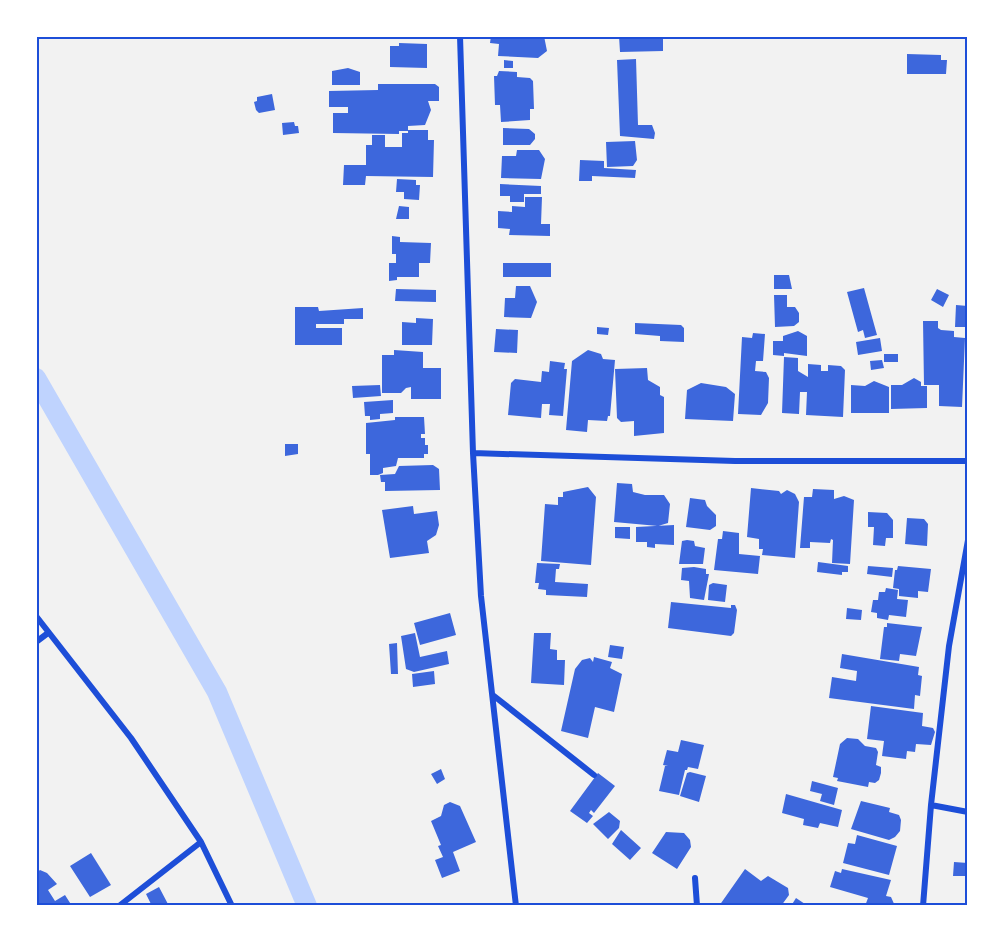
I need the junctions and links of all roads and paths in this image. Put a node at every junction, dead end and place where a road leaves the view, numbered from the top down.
1 (460, 36) edge
2 (473, 453) junction
3 (968, 461) edge
4 (968, 540) edge
5 (36, 616) edge
6 (48, 633) junction
7 (36, 642) edge
8 (494, 696) junction
9 (594, 775) dead end
10 (931, 805) junction
11 (968, 812) edge
12 (201, 842) junction
13 (695, 878) dead end
14 (119, 906) edge
15 (232, 906) edge
16 (516, 906) edge
17 (697, 906) edge
18 (923, 906) edge

1 - 2 street
2 - 3 street
2 - 8 street
4 - 10 street
5 - 6 street
6 - 7 street
6 - 12 street
8 - 9 street
8 - 16 street
10 - 11 street
10 - 18 street
12 - 14 street
12 - 15 street
13 - 17 street

